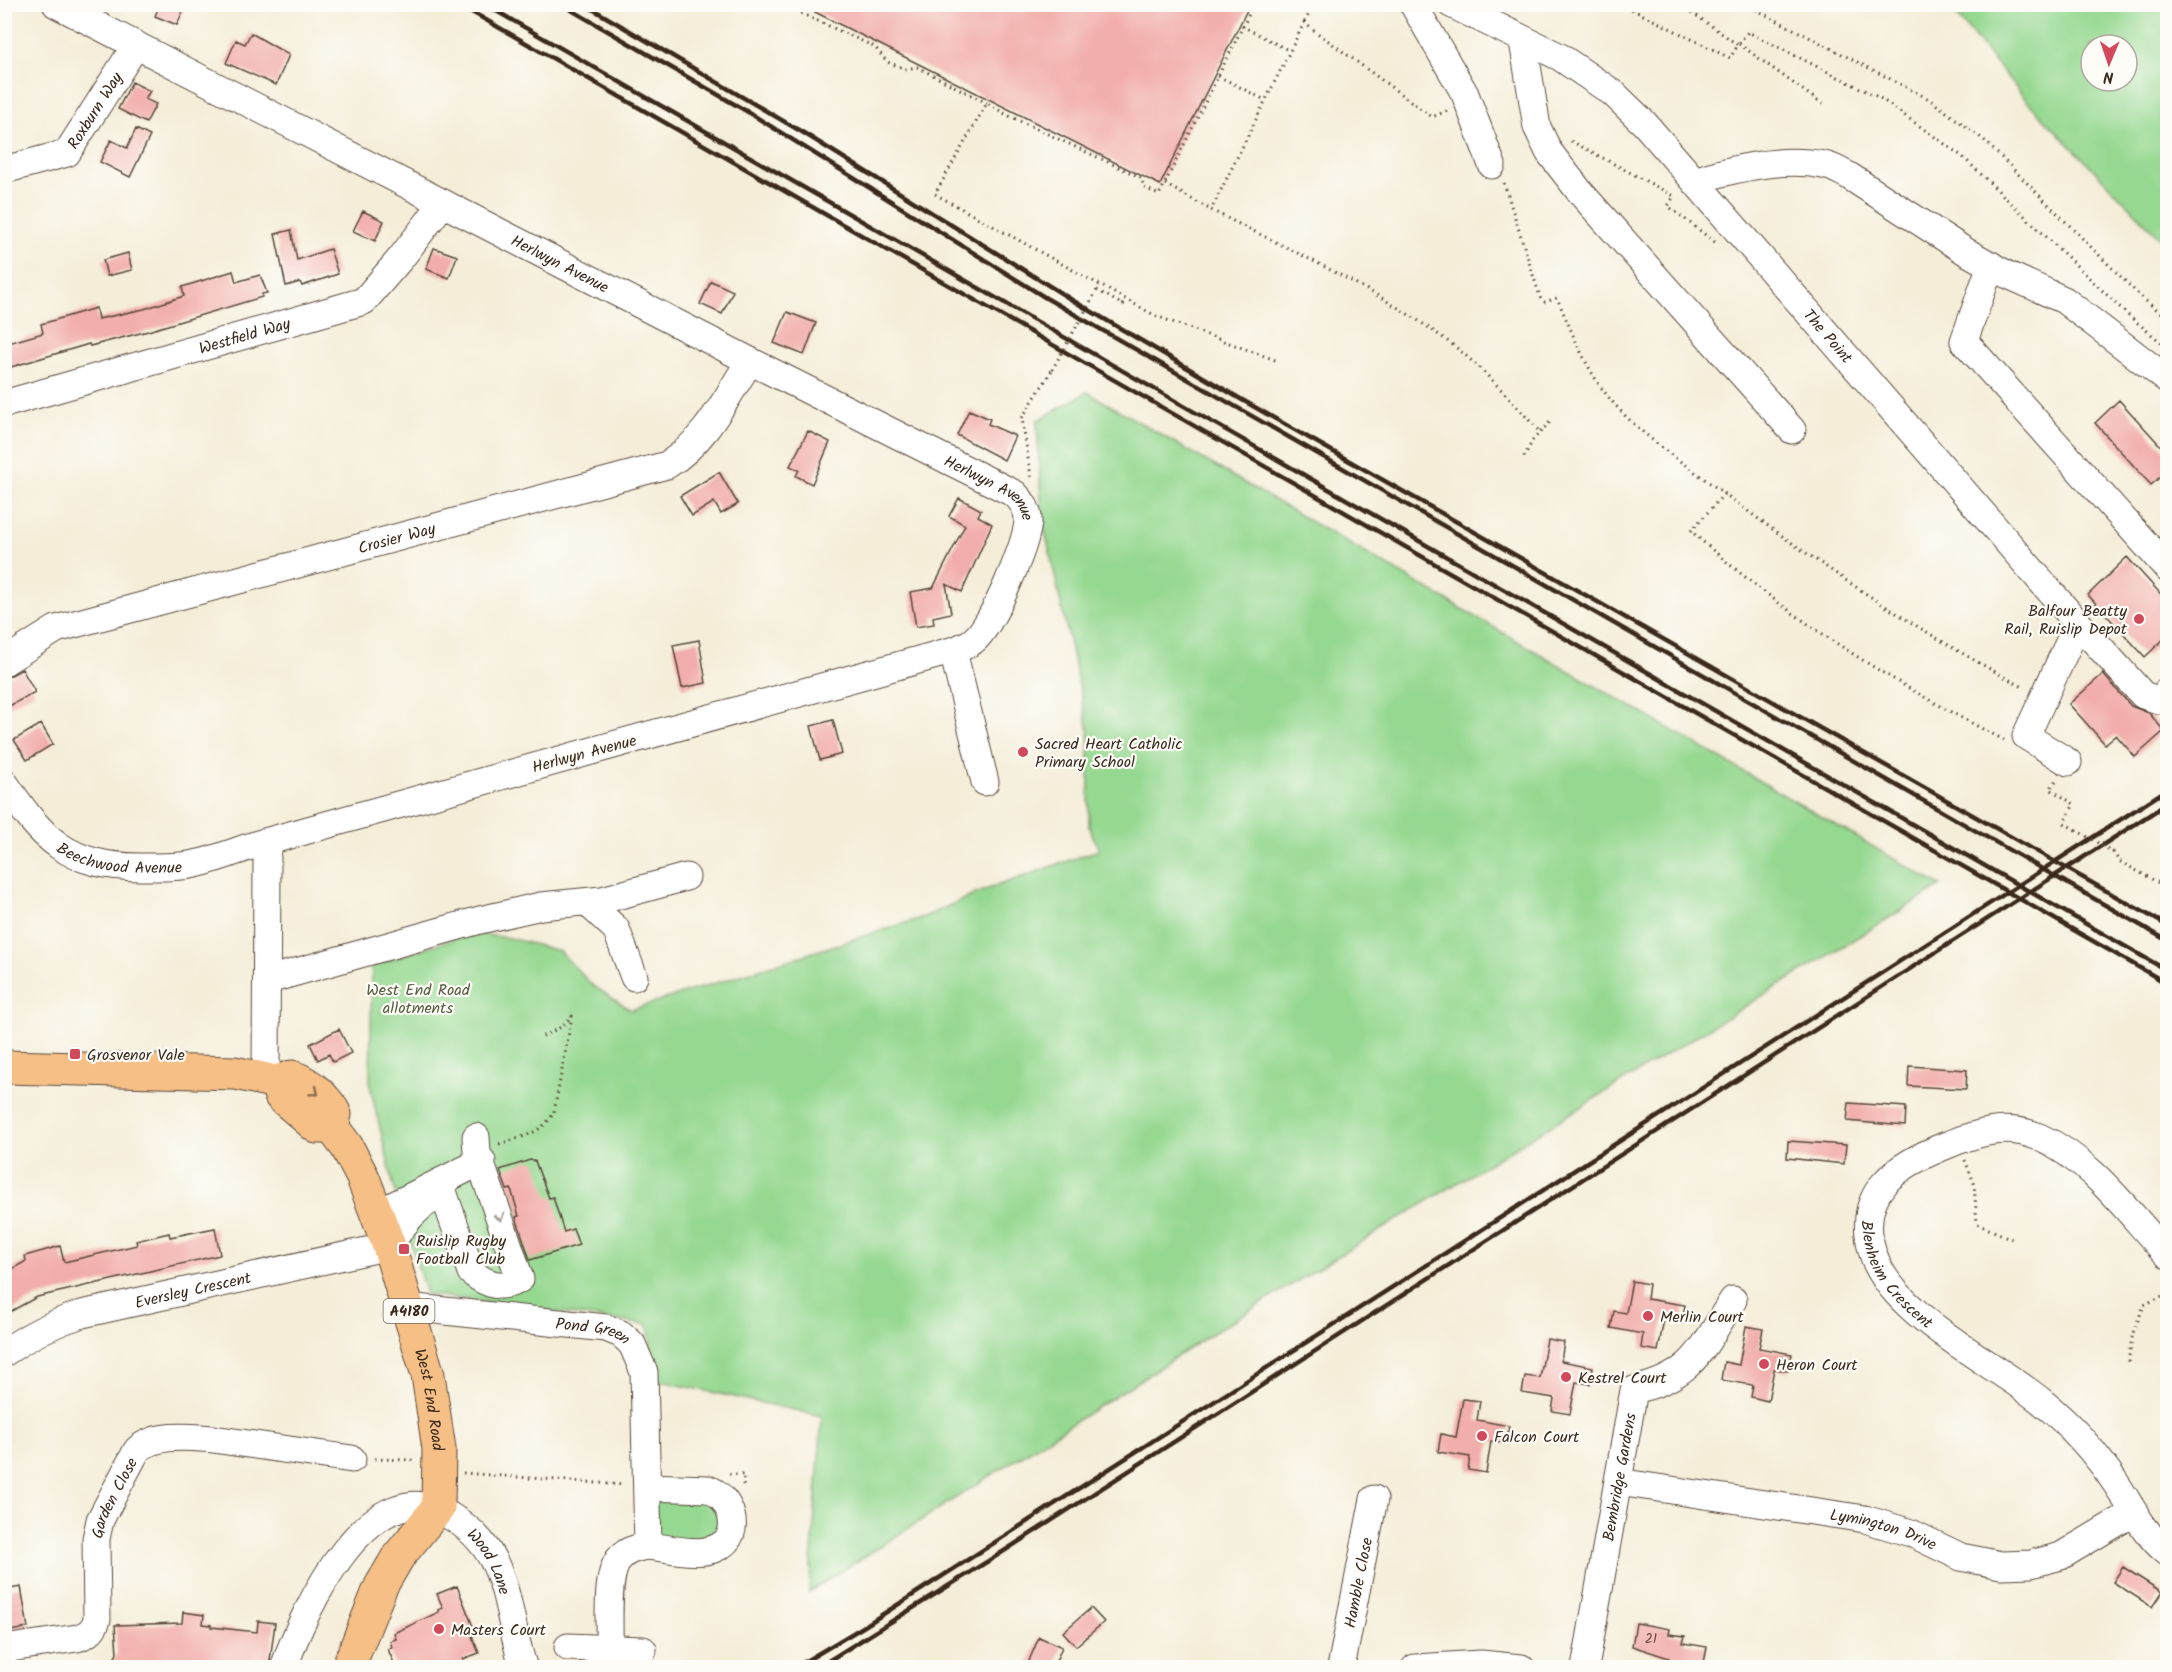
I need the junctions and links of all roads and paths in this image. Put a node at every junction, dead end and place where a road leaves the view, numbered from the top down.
1 (56, 4) edge
2 (1254, 4) edge
3 (1296, 4) edge
4 (1413, 4) edge
5 (1451, 4) edge
6 (1621, 4) edge
7 (1680, 4) edge
8 (1746, 4) edge
9 (802, 5) edge
10 (1304, 23) junction
11 (1242, 26) junction
12 (1523, 41) junction
13 (1739, 44) junction
14 (136, 45) junction
15 (1290, 51) junction
16 (1218, 76) junction
17 (1265, 100) junction
18 (1468, 102) junction
19 (987, 103) junction
20 (1825, 106) dead end
21 (1544, 142) junction
22 (1492, 165) joint
23 (4, 170) edge
24 (1697, 180) junction
25 (1165, 184) junction
26 (443, 203) junction
27 (1211, 210) junction
28 (1723, 250) dead end
29 (1991, 266) junction
30 (1125, 301) junction
31 (2168, 318) edge
32 (2168, 348) edge
33 (750, 361) junction
34 (1278, 361) dead end
35 (2168, 380) edge
36 (4, 404) edge
37 (1550, 422) dead end
38 (1792, 430) dead end
39 (1540, 432) junction
40 (1524, 457) dead end
41 (1724, 494) junction
42 (1024, 503) junction
43 (2168, 569) edge
44 (2078, 623) junction
45 (953, 651) junction
46 (4, 663) edge
47 (2028, 690) dead end
48 (2168, 690) edge
49 (2013, 744) dead end
50 (2063, 770) joint
51 (4, 782) edge
52 (984, 782) dead end
53 (265, 842) junction
54 (686, 877) dead end
55 (2168, 888) edge
56 (588, 903) junction
57 (634, 977) dead end
58 (268, 980) junction
59 (538, 1038) dead end
60 (4, 1067) edge
61 (271, 1080) junction
62 (1957, 1141) junction
63 (479, 1150) junction
64 (442, 1189) junction
65 (378, 1213) junction
66 (2012, 1239) dead end
67 (389, 1246) junction
68 (2168, 1255) edge
69 (2168, 1293) edge
70 (1733, 1300) dead end
71 (407, 1307) junction
72 (4, 1353) edge
73 (2128, 1362) dead end
74 (352, 1459) joint
75 (416, 1460) dead end
76 (459, 1471) dead end
77 (1618, 1482) junction
78 (647, 1487) junction
79 (1374, 1499) dead end
80 (438, 1508) junction
81 (2133, 1513) junction
82 (648, 1546) junction
83 (2168, 1553) edge
84 (568, 1647) dead end
85 (4, 1649) edge
86 (609, 1649) junction
87 (644, 1650) dead end
88 (1481, 1666) edge
89 (284, 1668) edge
90 (348, 1668) edge
91 (524, 1668) edge
92 (1341, 1668) edge
93 (1414, 1668) edge
94 (1521, 1668) edge
95 (1585, 1668) edge

1 - 14 street, Herlwyn Avenue
2 - 11 path
3 - 10 path
4 - 18 street
5 - 12 street, The Point
6 - 13 path
7 - 13 path
8 - 31 path
9 - 19 path
10 - 15 path
10 - 18 path
11 - 15 path
11 - 16 path
12 - 21 street
12 - 24 street, The Point
13 - 20 path
13 - 32 path
14 - 23 street, Roxburn Way
14 - 26 street, Herlwyn Avenue
15 - 17 path
16 - 17 path
16 - 25 path
17 - 27 path
18 - 22 street
19 - 25 path
19 - 30 path
21 - 28 path
21 - 38 street
22 - 41 path
24 - 29 street
24 - 44 street, The Point
25 - 27 path
26 - 33 street, Herlwyn Avenue
26 - 36 street, Westfield Way
27 - 39 path
29 - 35 street
29 - 43 street
30 - 34 path
30 - 42 path, bridge
33 - 42 street, Herlwyn Avenue
33 - 46 street, Crosier Way
37 - 39 path
39 - 40 path
41 - 47 path
41 - 49 path
42 - 45 street, Herlwyn Avenue
44 - 48 street, The Point
44 - 50 street
45 - 52 street
45 - 53 street, Herlwyn Avenue
50 - 55 path, bridge
51 - 53 street, Beechwood Avenue
53 - 58 street
54 - 56 street
56 - 57 street
56 - 58 street
58 - 61 street
59 - 63 path
60 - 61 main road
61 - 65 main road, West End Road / A4180
62 - 66 path
62 - 68 street, Blenheim Crescent
62 - 81 street, Blenheim Crescent
63 - 64 street
63 -> 64 street
64 - 65 street
64 - 67 street
65 - 67 main road, West End Road / A4180
67 - 71 main road, West End Road / A4180
67 - 72 street, Eversley Crescent
69 - 73 path
70 - 77 street, Bembridge Gardens
71 - 78 street, Pond Green
71 - 80 main road, West End Road / A4180
74 - 75 path
74 - 85 street, Garden Close
76 - 78 path
77 - 81 street, Lymington Drive
77 - 95 street, Bembridge Gardens
78 - 82 street, Pond Green
78 - 82 street
79 - 92 street, Hamble Close
80 - 89 street
80 - 90 main road
80 - 91 street, Wood Lane
81 - 83 street, Blenheim Crescent
82 - 86 street
84 - 86 street
86 - 87 street
88 - 93 street
88 - 94 street

